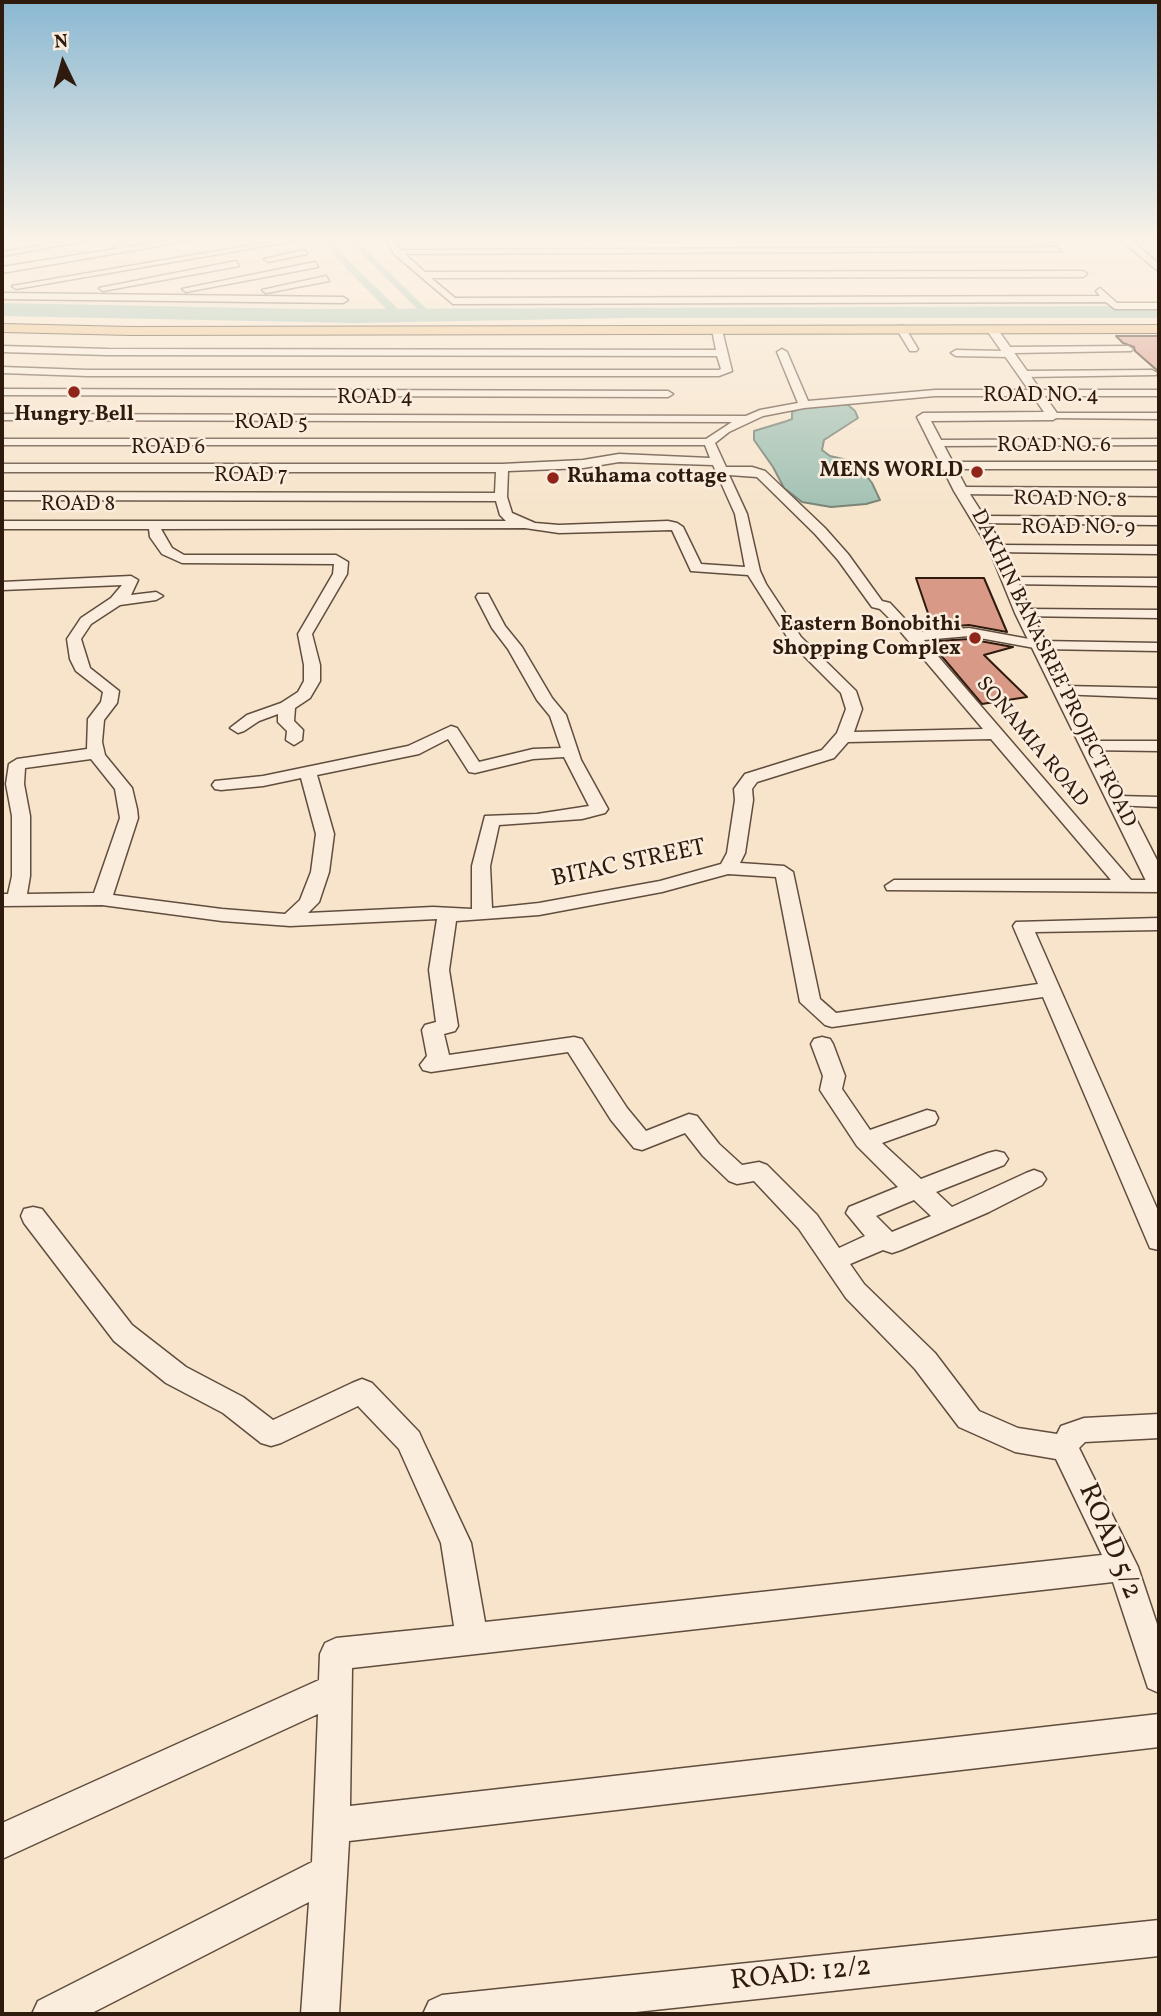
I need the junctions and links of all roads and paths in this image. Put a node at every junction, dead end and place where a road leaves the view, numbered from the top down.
1 (127, 334) edge
2 (414, 334) edge
3 (718, 334) edge
4 (904, 334) edge
5 (996, 334) edge
6 (1114, 334) edge
7 (2, 349) edge
8 (913, 349) dead end
9 (107, 352) junction
10 (409, 352) junction
11 (782, 352) dead end
12 (1009, 352) junction
13 (721, 353) junction
14 (956, 353) dead end
15 (1136, 357) junction
16 (2, 370) edge
17 (402, 372) junction
18 (87, 373) junction
19 (667, 373) junction
20 (1025, 374) junction
21 (1156, 376) edge
22 (2, 392) edge
23 (1040, 393) junction
24 (1159, 393) edge
25 (63, 394) junction
26 (396, 394) junction
27 (668, 394) junction
28 (804, 405) junction
29 (1053, 416) junction
30 (1159, 416) edge
31 (2, 417) edge
32 (923, 417) joint
33 (36, 418) junction
34 (676, 418) junction
35 (389, 419) junction
36 (747, 419) junction
37 (709, 442) junction
38 (1159, 442) edge
39 (936, 443) junction
40 (382, 444) junction
41 (5, 445) edge
42 (948, 466) junction
43 (1159, 466) edge
44 (720, 467) junction
45 (2, 468) edge
46 (502, 468) junction
47 (377, 470) junction
48 (961, 491) junction
49 (1159, 492) edge
50 (2, 496) edge
51 (370, 496) junction
52 (501, 497) junction
53 (981, 520) junction
54 (1159, 521) edge
55 (154, 525) junction
56 (523, 525) junction
57 (2, 526) edge
58 (997, 549) junction
59 (1159, 550) edge
60 (753, 571) junction
61 (1009, 581) junction
62 (1159, 582) edge
63 (2, 586) edge
64 (156, 596) dead end
65 (484, 597) dead end
66 (116, 601) junction
67 (1023, 613) junction
68 (1159, 614) edge
69 (912, 637) junction
70 (1040, 645) junction
71 (1159, 647) edge
72 (1064, 691) junction
73 (1159, 693) edge
74 (287, 706) junction
75 (238, 728) dead end
76 (998, 734) junction
77 (844, 737) junction
78 (295, 740) dead end
79 (1091, 746) junction
80 (1159, 746) edge
81 (570, 752) junction
82 (97, 754) junction
83 (9, 766) edge
84 (307, 773) junction
85 (222, 785) dead end
86 (1118, 801) junction
87 (1159, 802) edge
88 (1153, 857) edge
89 (729, 868) junction
90 (1125, 885) junction
91 (894, 886) dead end
92 (1159, 886) edge
93 (9, 899) edge
94 (102, 899) junction
95 (482, 913) junction
96 (447, 916) junction
97 (290, 920) junction
98 (1159, 924) edge
99 (1051, 989) junction
100 (822, 1044) dead end
101 (927, 1118) dead end
102 (865, 1140) junction
103 (996, 1159) dead end
104 (1034, 1179) dead end
105 (918, 1189) junction
106 (33, 1216) dead end
107 (949, 1219) junction
108 (883, 1239) junction
109 (1159, 1241) edge
110 (835, 1260) junction
111 (1159, 1426) edge
112 (1065, 1448) junction
113 (1123, 1567) junction
114 (472, 1640) junction
115 (1159, 1677) edge
116 (335, 1689) junction
117 (1159, 1731) edge
118 (332, 1825) junction
119 (2, 1841) edge
120 (330, 1872) junction
121 (1159, 1938) edge
122 (51, 2014) edge
123 (320, 2014) edge
124 (442, 2014) edge

1 - 9 street
2 - 10 street
3 - 13 street
4 - 8 street
5 - 12 street
6 - 15 street
7 - 9 street
9 - 10 street
9 - 18 street
10 - 13 street
10 - 17 street
11 - 28 street
12 - 14 street
12 - 15 street
12 - 20 street
13 - 19 street
15 - 21 street
16 - 18 street
17 - 18 street
17 - 19 street
17 - 26 street
18 - 25 street
19 - 27 street
20 - 21 street
20 - 23 street
22 - 25 street
23 - 24 street
23 - 28 street
23 - 29 street
25 - 26 street
25 - 33 street
26 - 27 street
26 - 35 street
27 - 34 street
28 - 36 street
29 - 30 street, ROAD NO. 4
29 - 32 street, ROAD NO. 4
31 - 33 street, ROAD 4
32 - 39 street, DAKHIN BANASREE PROJECT ROAD
33 - 35 street, ROAD 4
33 - 41 street
34 - 35 street, ROAD 4
34 - 36 street, ROAD 4
35 - 40 street
36 - 37 street
37 - 40 street, ROAD 5
37 - 44 street
38 - 39 street
39 - 42 street, DAKHIN BANASREE PROJECT ROAD
40 - 41 street, ROAD 5
40 - 47 street
42 - 43 street, ROAD NO. 6
42 - 48 street, DAKHIN BANASREE PROJECT ROAD
44 - 46 street, ROAD 6
44 - 60 street
44 - 69 street, SONAMIA ROAD
45 - 47 street, ROAD 6
46 - 47 street, ROAD 6
46 - 52 street
47 - 51 street
48 - 49 street
48 - 53 street, DAKHIN BANASREE PROJECT ROAD
50 - 51 street, ROAD 7
51 - 52 street, ROAD 7
52 - 56 street
53 - 54 street, ROAD NO. 8
53 - 58 street, DAKHIN BANASREE PROJECT ROAD
55 - 56 street, ROAD 8
55 - 57 street, ROAD 8
55 - 74 street
56 - 60 street
58 - 59 street, ROAD NO. 9
58 - 61 street, DAKHIN BANASREE PROJECT ROAD
60 - 77 street
61 - 62 street
61 - 67 street, DAKHIN BANASREE PROJECT ROAD
63 - 66 street
64 - 66 street
65 - 81 street
66 - 82 street
67 - 68 street
67 - 70 street, DAKHIN BANASREE PROJECT ROAD
69 - 70 street
69 - 76 street, SONAMIA ROAD
70 - 71 street
70 - 72 street, DAKHIN BANASREE PROJECT ROAD
72 - 73 street
72 - 79 street, DAKHIN BANASREE PROJECT ROAD
74 - 75 street
74 - 78 street
76 - 77 street
76 - 90 street, SONAMIA ROAD
77 - 89 street, BITAC STREET
79 - 80 street
79 - 86 street, DAKHIN BANASREE PROJECT ROAD
81 - 84 street
81 - 95 street
82 - 83 street
82 - 94 street
83 - 93 street
84 - 85 street
84 - 97 street
86 - 87 street
86 - 88 street, DAKHIN BANASREE PROJECT ROAD
88 - 92 street, DAKHIN BANASREE PROJECT ROAD
89 - 95 street, BITAC STREET
89 - 99 street
90 - 91 street
90 - 92 street
93 - 94 street, BITAC STREET
94 - 97 street, BITAC STREET
95 - 96 street, BITAC STREET
96 - 97 street, BITAC STREET
96 - 110 street
98 - 99 street
99 - 109 street
100 - 102 street
101 - 102 street
102 - 105 street
103 - 105 street
104 - 107 street
105 - 107 street
105 - 108 street
106 - 114 street
107 - 108 street
108 - 110 street
110 - 112 street
111 - 112 street
112 - 113 street, ROAD 5/2
113 - 114 street
113 - 115 street, ROAD 5/2
114 - 116 street
116 - 118 street
116 - 119 street
117 - 118 street
118 - 120 street
120 - 122 street
120 - 123 street
121 - 124 street, ROAD: 12/2

